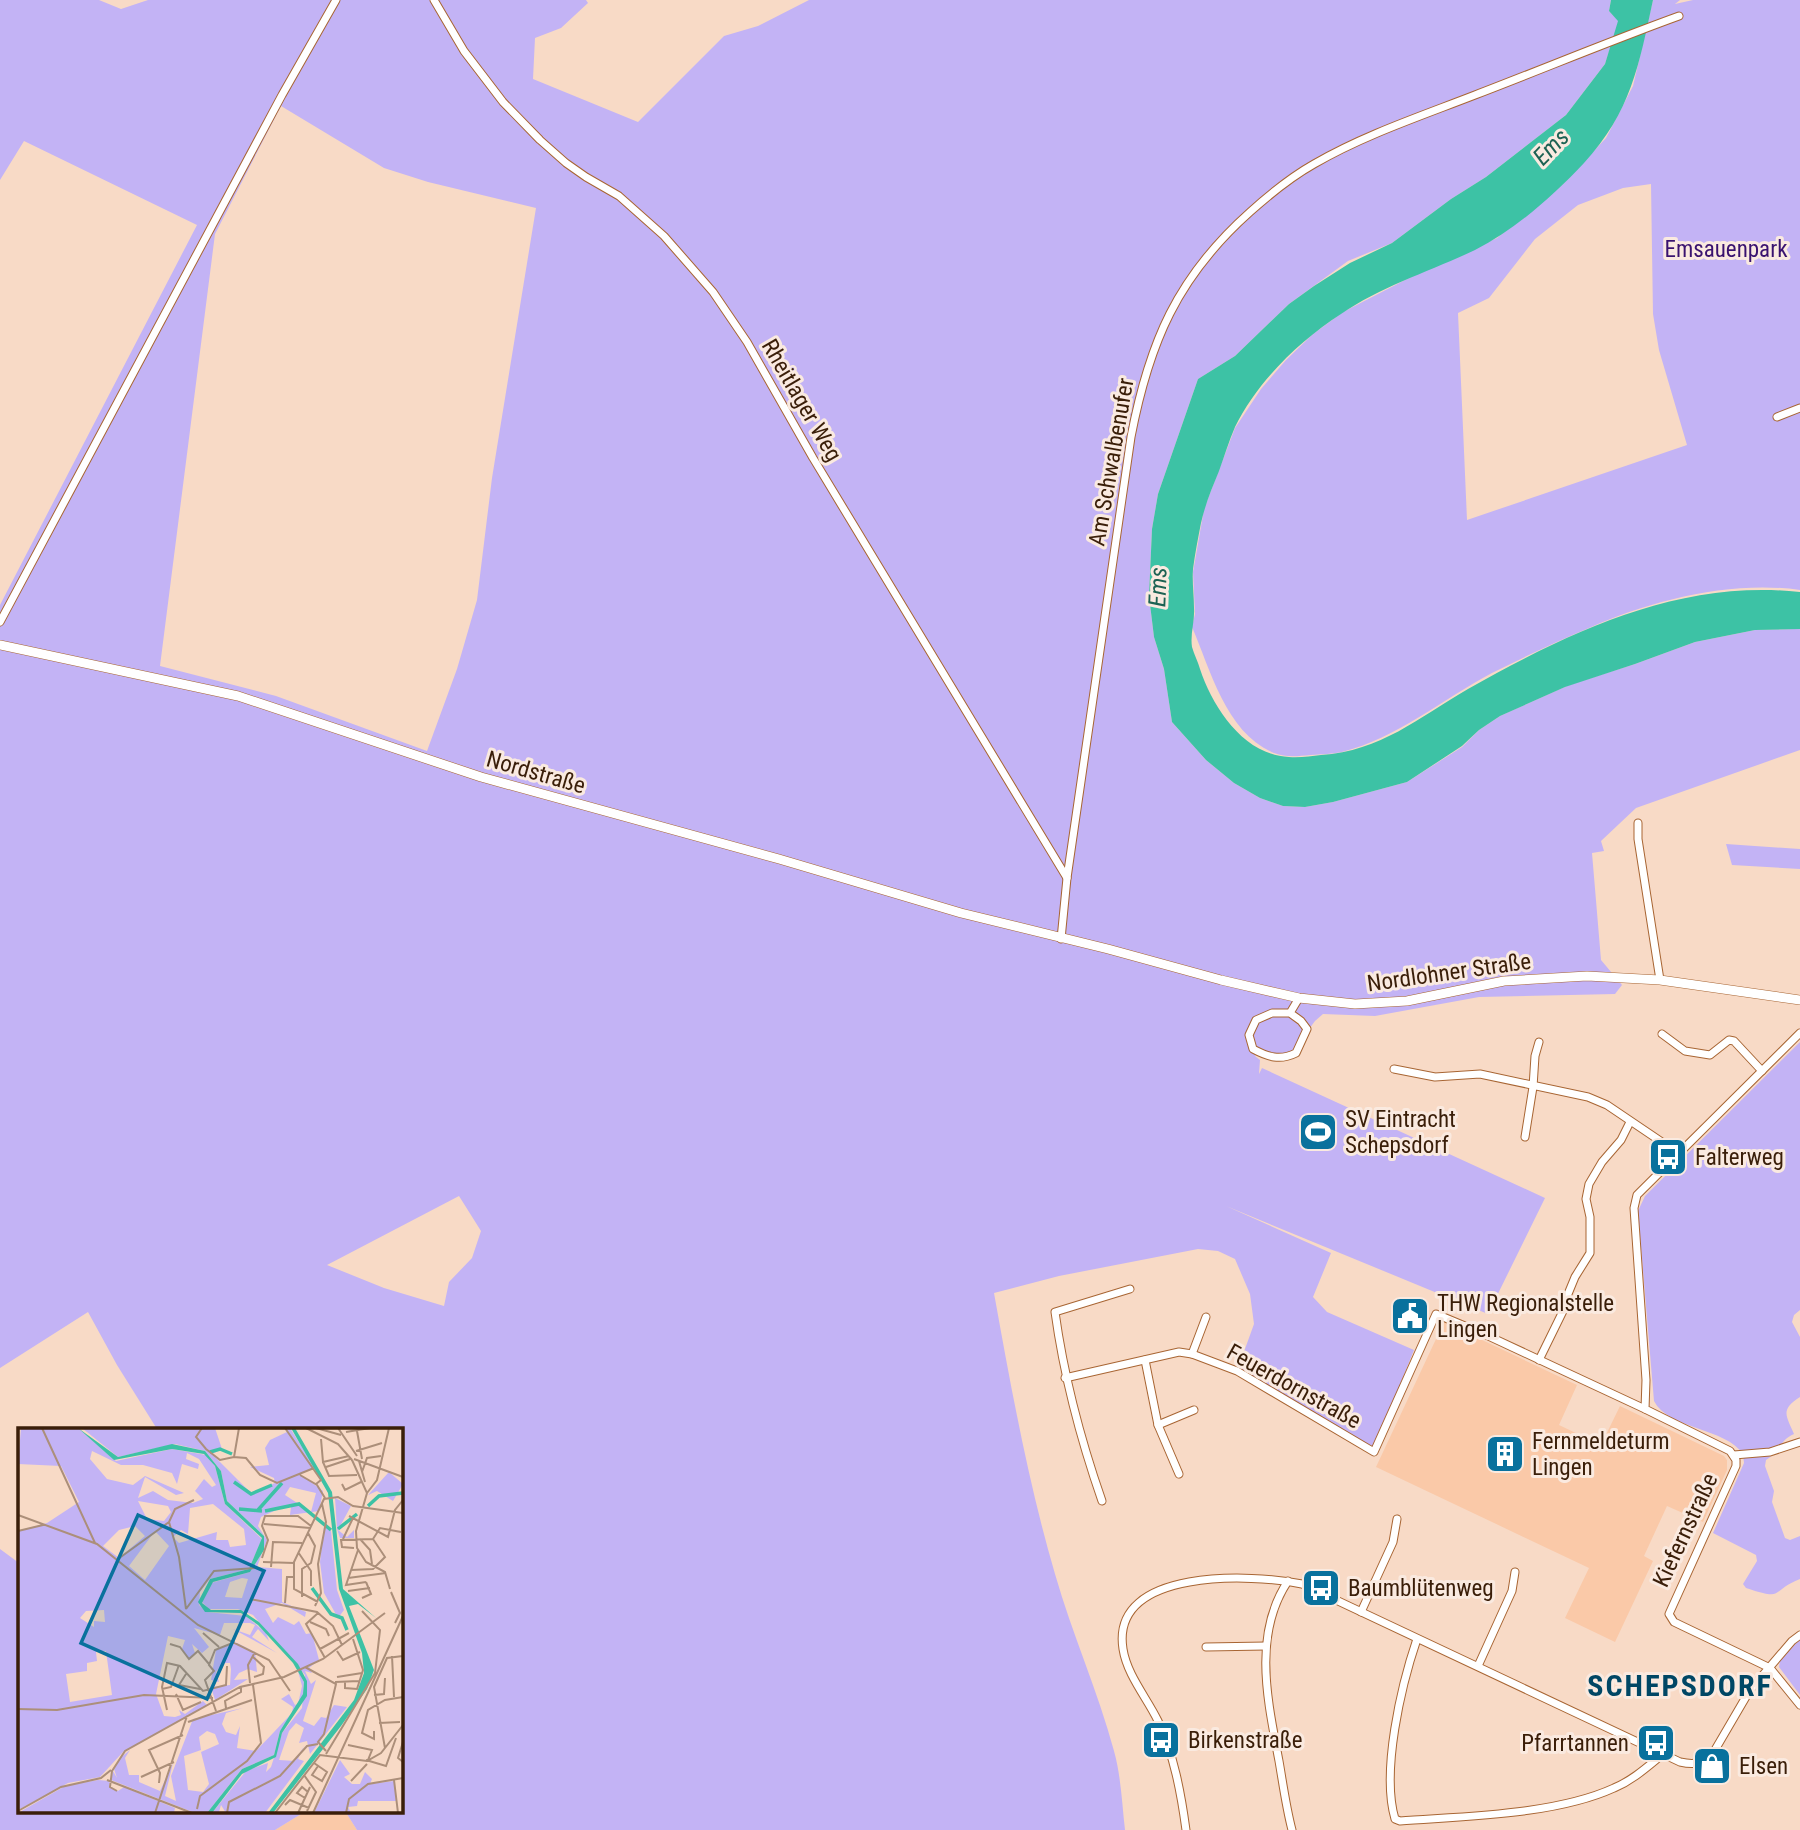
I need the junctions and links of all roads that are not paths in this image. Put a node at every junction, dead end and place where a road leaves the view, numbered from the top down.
1 (335, 0) edge
2 (434, 0) edge
3 (1679, 16) dead end
4 (1800, 408) edge
5 (1777, 417) dead end
6 (0, 622) edge
7 (0, 645) edge
8 (1638, 823) dead end
9 (1067, 878) junction
10 (1061, 939) junction
11 (1108, 949) joint
12 (1660, 980) junction
13 (1299, 998) junction
14 (1800, 1000) edge
15 (1290, 1013) junction
16 (1662, 1034) dead end
17 (1800, 1034) edge
18 (1539, 1042) dead end
19 (1394, 1069) dead end
20 (1762, 1071) junction
21 (1534, 1087) junction
22 (1630, 1122) junction
23 (1525, 1137) dead end
24 (1678, 1153) junction
25 (1130, 1289) dead end
26 (1206, 1317) dead end
27 (1192, 1354) junction
28 (1145, 1360) junction
29 (1539, 1360) junction
30 (1065, 1378) junction
31 (1645, 1409) junction
32 (1194, 1410) dead end
33 (1158, 1425) junction
34 (1800, 1442) edge
35 (1734, 1455) junction
36 (1179, 1474) dead end
37 (1102, 1501) dead end
38 (1397, 1519) dead end
39 (1515, 1572) dead end
40 (1288, 1581) junction
41 (1361, 1612) junction
42 (1800, 1635) edge
43 (1417, 1639) junction
44 (1266, 1646) junction
45 (1206, 1647) dead end
46 (1478, 1666) junction
47 (1770, 1668) junction
48 (1800, 1705) edge
49 (1663, 1754) junction
50 (1186, 1830) edge
51 (1292, 1830) edge

1 - 6 street
2 - 9 street, Rheitlager Weg
3 - 9 street, Am Schwalbenufer
4 - 5 street
7 - 10 street, Nordstraße
8 - 12 street
9 - 10 street, Am Schwalbenufer
10 - 11 street, Nordstraße
11 - 13 street, Nordlohner Straße
12 - 13 street, Nordlohner Straße
12 - 14 street, Nordlohner Straße
13 - 15 street
15 - 15 street
16 - 20 street
17 - 20 street
18 - 21 street
19 - 21 street
20 - 24 street
21 - 22 street
21 - 23 street
22 - 24 street
22 - 29 street
24 - 31 street
25 - 30 street
26 - 27 street, Feuerdornstraße
27 - 28 street, Feuerdornstraße
27 - 29 street, Feuerdornstraße
28 - 30 street, Feuerdornstraße
28 - 33 street
29 - 31 street, Feuerdornstraße
30 - 37 street
31 - 35 street, Kiefernstraße
32 - 33 street
33 - 36 street
34 - 35 street
35 - 47 street, Kiefernstraße
38 - 41 street
39 - 46 street
40 - 41 street
40 - 44 street
40 - 50 street
41 - 43 street
42 - 47 street
43 - 46 street
43 - 49 street
44 - 45 street
44 - 51 street
46 - 49 street
47 - 48 street, Kiefernstraße
47 - 49 street

